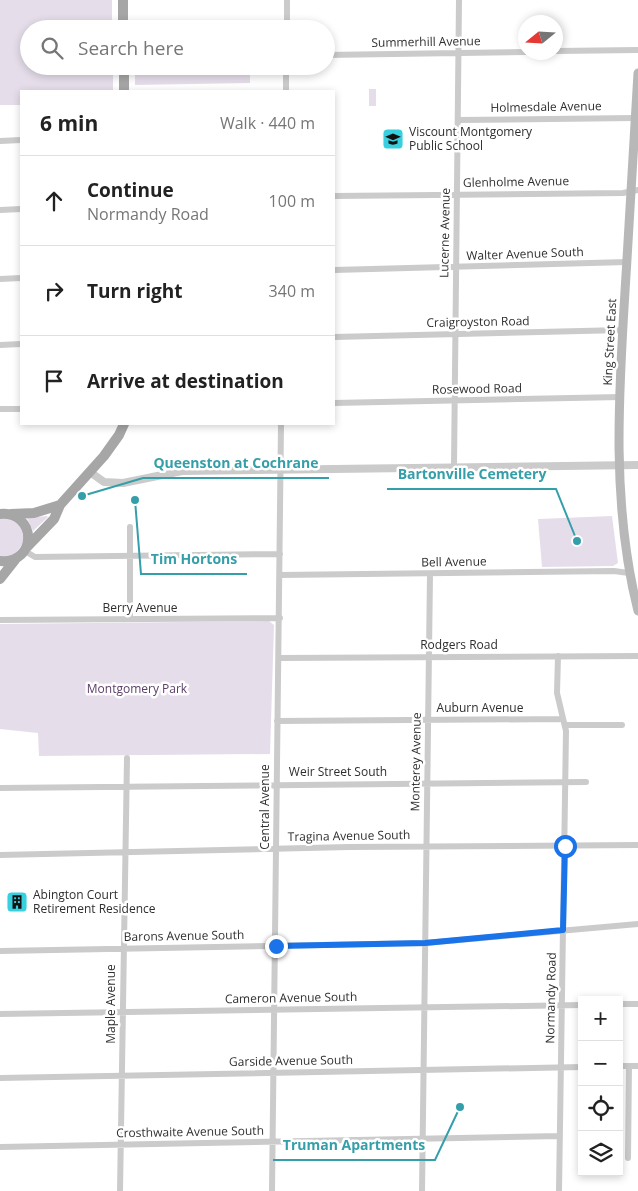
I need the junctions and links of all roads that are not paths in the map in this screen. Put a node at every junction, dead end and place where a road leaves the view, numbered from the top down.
1 (123, 0) edge
2 (287, 0) edge
3 (459, 0) edge
4 (124, 20) edge
5 (287, 20) edge
6 (638, 50) edge
7 (563, 51) edge
8 (518, 52) edge
9 (458, 53) junction
10 (335, 55) edge
11 (638, 73) edge
12 (124, 75) edge
13 (286, 75) edge
14 (124, 90) edge
15 (286, 90) edge
16 (636, 113) edge
17 (458, 120) junction
18 (20, 140) edge
19 (0, 141) edge
20 (634, 191) edge
21 (456, 194) junction
22 (335, 196) edge
23 (20, 209) edge
24 (0, 210) edge
25 (627, 262) junction
26 (455, 267) junction
27 (335, 270) edge
28 (20, 278) edge
29 (0, 279) edge
30 (622, 330) junction
31 (455, 334) junction
32 (335, 337) edge
33 (0, 344) edge
34 (20, 344) edge
35 (620, 397) junction
36 (454, 401) junction
37 (335, 403) edge
38 (0, 409) edge
39 (20, 409) edge
40 (123, 425) edge
41 (281, 425) edge
42 (638, 465) edge
43 (454, 466) junction
44 (620, 466) junction
45 (281, 470) junction
46 (90, 472) junction
47 (60, 505) junction
48 (3, 514) edge
49 (130, 526) dead end
50 (26, 549) junction
51 (280, 554) junction
52 (130, 555) junction
53 (15, 560) junction
54 (0, 562) edge
55 (629, 572) junction
56 (430, 574) junction
57 (280, 575) junction
58 (0, 579) edge
59 (638, 611) edge
60 (280, 618) junction
61 (130, 619) junction
62 (0, 620) edge
63 (429, 656) junction
64 (558, 656) junction
65 (638, 656) edge
66 (279, 658) junction
67 (428, 720) junction
68 (277, 721) junction
69 (564, 722) junction
70 (622, 724) dead end
71 (127, 758) dead end
72 (566, 782) junction
73 (586, 782) dead end
74 (428, 783) junction
75 (275, 784) junction
76 (126, 787) junction
77 (0, 788) edge
78 (638, 845) edge
79 (426, 846) junction
80 (565, 846) junction
81 (276, 848) junction
82 (125, 852) junction
83 (0, 855) edge
84 (638, 924) edge
85 (563, 930) junction
86 (425, 943) junction
87 (276, 946) junction
88 (123, 949) junction
89 (0, 951) edge
90 (623, 1004) edge
91 (638, 1004) edge
92 (562, 1005) junction
93 (578, 1005) edge
94 (424, 1007) junction
95 (274, 1010) junction
96 (122, 1012) junction
97 (0, 1014) edge
98 (623, 1066) edge
99 (629, 1066) junction
100 (638, 1066) edge
101 (561, 1067) junction
102 (578, 1067) edge
103 (424, 1070) junction
104 (274, 1072) junction
105 (122, 1076) junction
106 (0, 1078) edge
107 (560, 1136) junction
108 (422, 1139) junction
109 (273, 1141) junction
110 (121, 1145) junction
111 (0, 1147) edge
112 (628, 1158) dead end
113 (120, 1191) edge
114 (272, 1191) edge
115 (422, 1191) edge
116 (559, 1191) edge

1 - 4 main road
2 - 5 street
3 - 9 street, Lucerne Avenue
6 - 7 street
8 - 9 street, Summerhill Avenue
9 - 10 street, Summerhill Avenue
9 - 17 street, Lucerne Avenue
11 - 16 main road, King Street East
12 - 14 main road
13 - 15 street
16 - 17 street, Holmesdale Avenue
16 - 20 main road, King Street East
17 - 21 street, Lucerne Avenue
18 - 19 street
20 - 21 street, Glenholme Avenue
20 - 25 main road, King Street East
21 - 22 street, Glenholme Avenue
21 - 26 street, Lucerne Avenue
23 - 24 street
25 - 26 street, Walter Avenue South
25 - 30 main road, King Street East
26 - 27 street, Walter Avenue South
26 - 31 street, Lucerne Avenue
28 - 29 street
30 - 31 street, Craigroyston Road
30 - 35 main road, King Street East
31 - 32 street, Craigroyston Road
31 - 36 street, Lucerne Avenue
33 - 34 street
35 - 36 street, Rosewood Road
35 - 44 main road, King Street East
36 - 37 street, Rosewood Road
36 - 43 street, Lucerne Avenue
38 - 39 street
40 - 46 main road
41 - 45 street, Central Avenue
42 - 44 street
43 - 44 street
43 - 45 street
44 - 55 main road, King Street East
45 - 46 street
45 - 51 street, Central Avenue
46 - 47 main road
47 - 48 main road
47 - 50 main road
48 - 50 main road
49 - 52 street
50 - 52 street
50 - 53 main road
51 - 52 street
51 - 57 street, Central Avenue
52 - 61 street
53 - 54 main road
53 - 58 main road
55 - 56 street, Bell Avenue
55 - 59 main road, King Street East
56 - 57 street, Bell Avenue
56 - 63 street, Monterey Avenue
57 - 60 street, Central Avenue
60 - 61 street, Berry Avenue
60 - 66 street, Central Avenue
61 - 62 street, Berry Avenue
63 - 64 street, Rodgers Road
63 - 66 street, Rodgers Road
63 - 67 street, Monterey Avenue
64 - 65 street, Rodgers Road
64 - 69 street, Normandy Road
66 - 68 street, Central Avenue
67 - 68 street, Auburn Avenue
67 - 69 street, Auburn Avenue
67 - 74 street, Monterey Avenue
68 - 75 street, Central Avenue
69 - 70 street, Auburn Avenue
69 - 72 street, Normandy Road
71 - 76 street, Maple Avenue
72 - 73 street, Weir Street South
72 - 74 street, Weir Street South
72 - 80 street, Normandy Road
74 - 75 street, Weir Street South
74 - 79 street, Monterey Avenue
75 - 76 street, Weir Street South
75 - 81 street, Central Avenue
76 - 77 street, Weir Street South
76 - 82 street, Maple Avenue
78 - 80 street, Tragina Avenue South
79 - 80 street, Tragina Avenue South
79 - 81 street, Tragina Avenue South
79 - 86 street, Monterey Avenue
80 - 85 street, Normandy Road
81 - 82 street, Tragina Avenue South
81 - 87 street, Central Avenue
82 - 83 street, Tragina Avenue South
82 - 88 street, Maple Avenue
84 - 85 street, Barons Avenue South
85 - 86 street, Barons Avenue South
85 - 92 street, Normandy Road
86 - 87 street, Barons Avenue South
86 - 94 street, Monterey Avenue
87 - 88 street, Barons Avenue South
87 - 95 street, Central Avenue
88 - 89 street, Barons Avenue South
88 - 96 street, Maple Avenue
90 - 91 street
92 - 93 street, Cameron Avenue South
92 - 94 street, Cameron Avenue South
92 - 101 street, Normandy Road
94 - 95 street, Cameron Avenue South
94 - 103 street, Monterey Avenue
95 - 96 street, Cameron Avenue South
95 - 104 street, Central Avenue
96 - 97 street, Cameron Avenue South
96 - 105 street, Maple Avenue
98 - 99 street
99 - 100 street
99 - 112 street
101 - 102 street, Garside Avenue South
101 - 103 street, Garside Avenue South
101 - 107 street, Normandy Road
103 - 104 street, Garside Avenue South
103 - 108 street, Monterey Avenue
104 - 105 street, Garside Avenue South
104 - 109 street, Central Avenue
105 - 106 street, Garside Avenue South
105 - 110 street, Maple Avenue
107 - 108 street, Crosthwaite Avenue South
107 - 116 street, Normandy Road
108 - 109 street, Crosthwaite Avenue South
108 - 115 street, Monterey Avenue
109 - 110 street, Crosthwaite Avenue South
109 - 114 street, Central Avenue
110 - 111 street, Crosthwaite Avenue South
110 - 113 street, Maple Avenue

